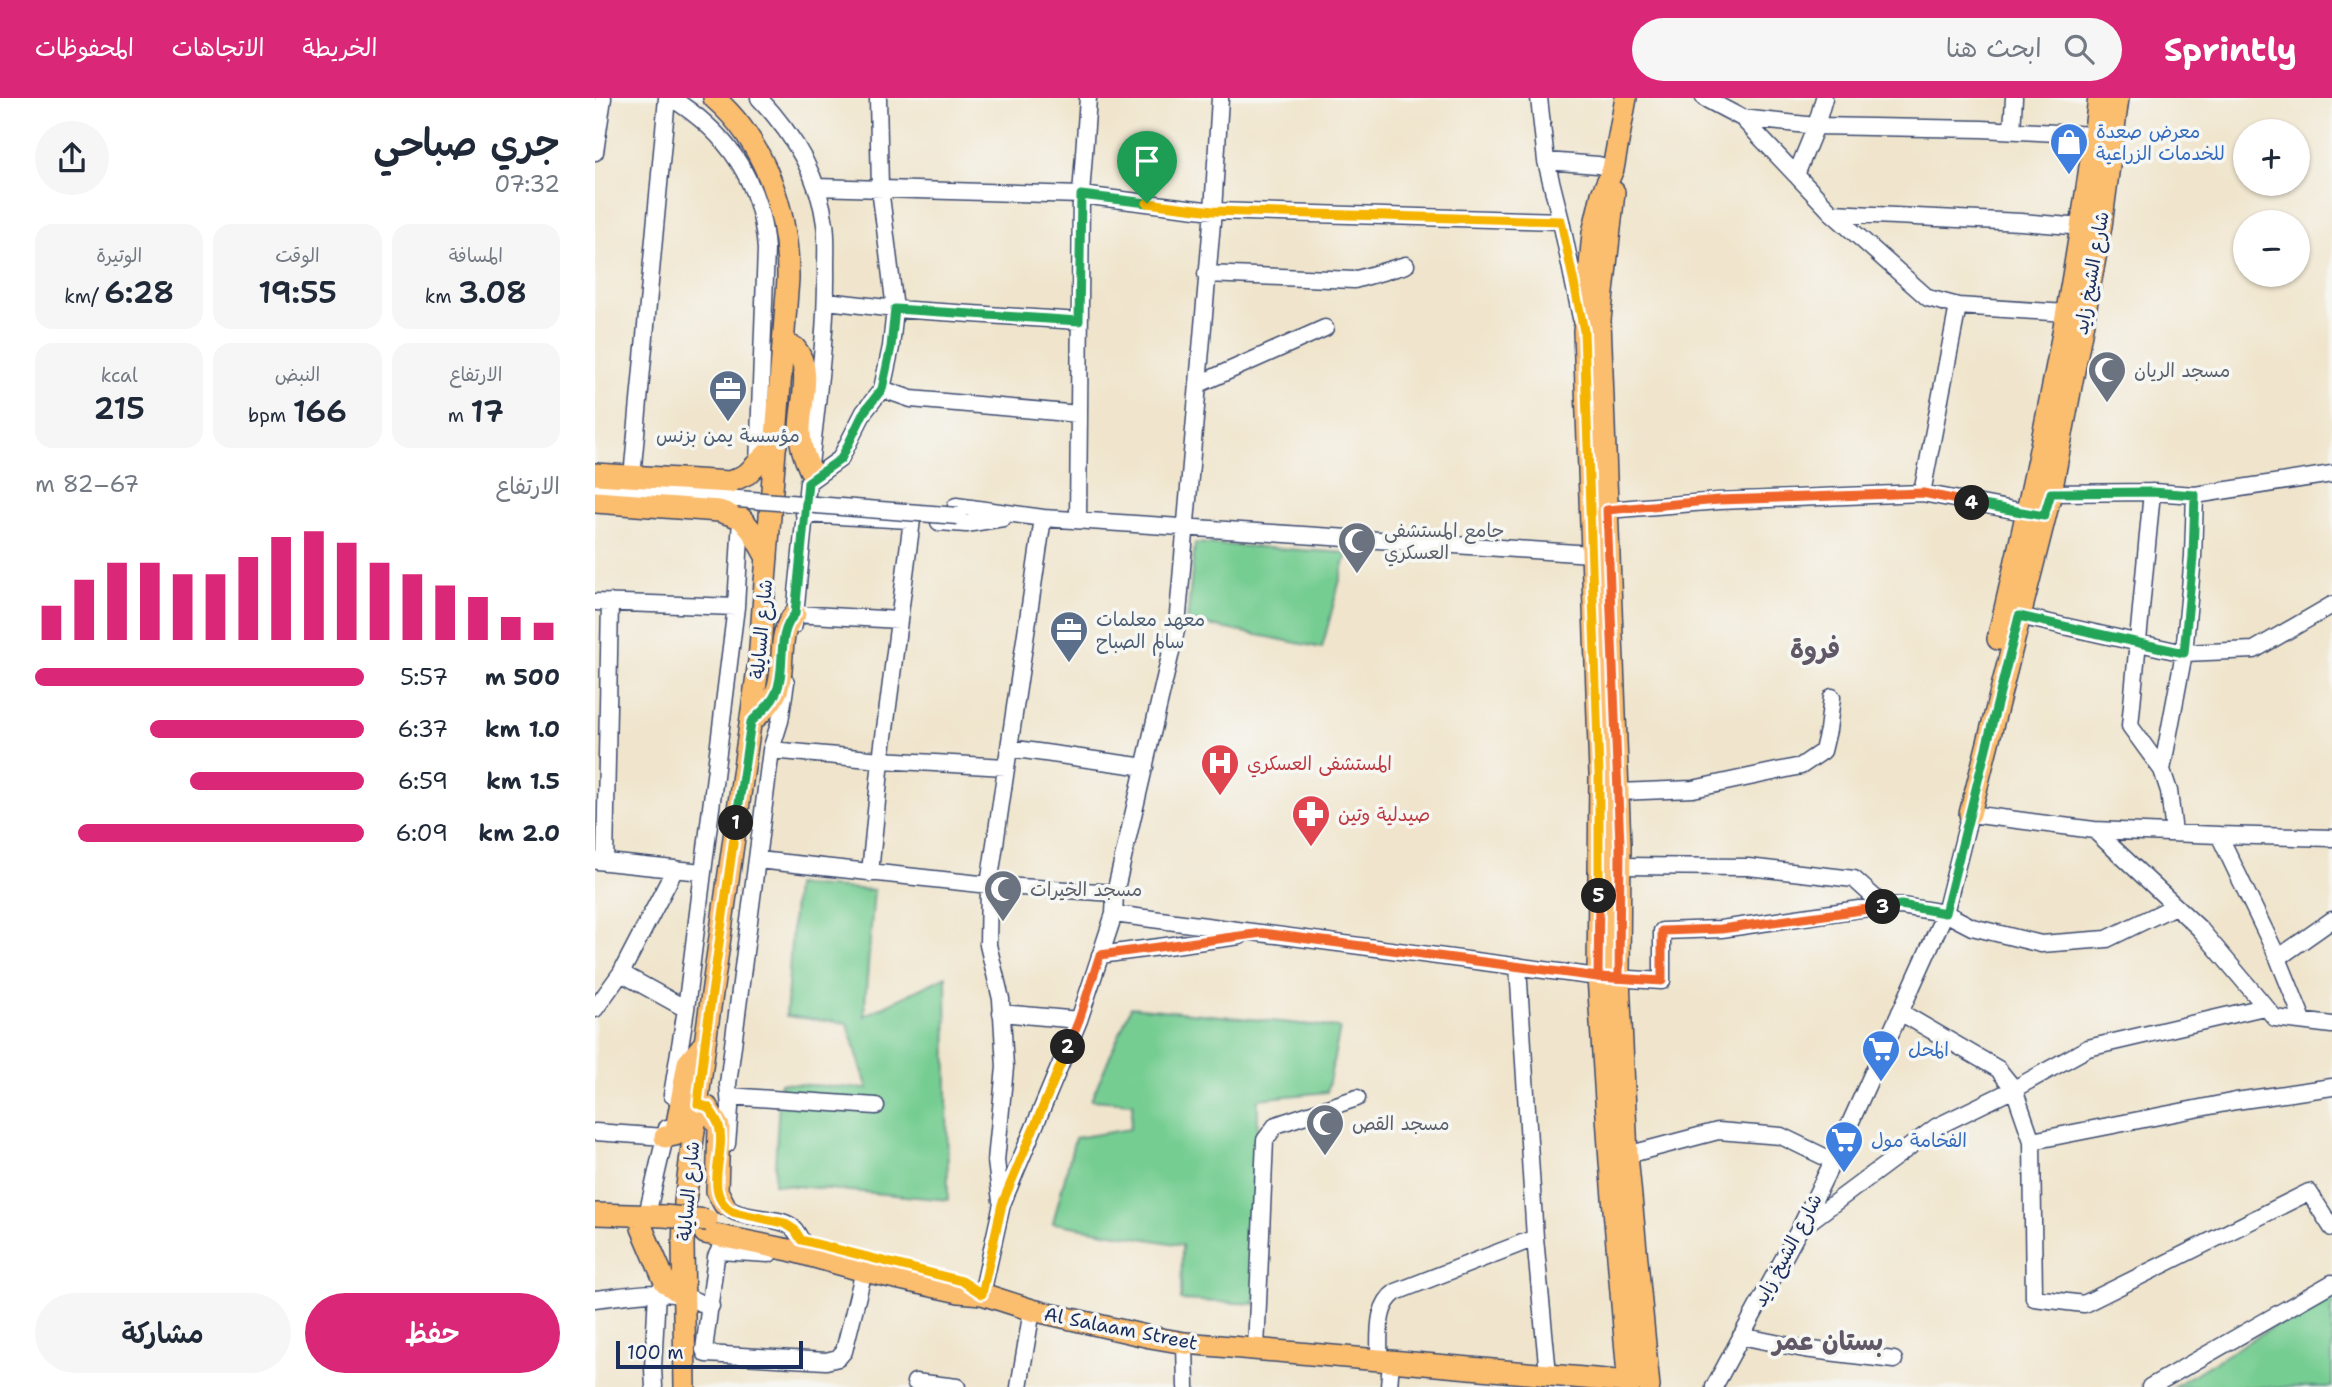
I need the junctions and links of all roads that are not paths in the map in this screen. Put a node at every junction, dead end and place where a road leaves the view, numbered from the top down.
1 (603, 98) edge
2 (669, 98) edge
3 (714, 98) edge
4 (759, 98) edge
5 (879, 98) edge
6 (1088, 98) edge
7 (1220, 98) edge
8 (1539, 98) edge
9 (1626, 98) edge
10 (1704, 98) edge
11 (1824, 98) edge
12 (2014, 98) edge
13 (2099, 98) edge
14 (2118, 98) edge
15 (1742, 118) junction
16 (1816, 126) junction
17 (2012, 130) junction
18 (596, 134) edge
19 (2094, 135) junction
20 (595, 152) edge
21 (1546, 161) junction
22 (1612, 169) junction
23 (1796, 175) junction
24 (816, 187) junction
25 (880, 188) junction
26 (1081, 195) junction
27 (1213, 211) junction
28 (1832, 213) junction
29 (1561, 221) junction
30 (2083, 227) junction
31 (1406, 265) dead end
32 (1206, 274) junction
33 (827, 302) junction
34 (1958, 306) junction
35 (895, 309) junction
36 (2067, 313) junction
37 (1079, 321) junction
38 (1325, 328) dead end
39 (1584, 331) junction
40 (783, 344) junction
41 (1199, 384) junction
42 (882, 389) junction
43 (1079, 414) junction
44 (776, 445) junction
45 (758, 464) junction
46 (595, 474) edge
47 (2332, 474) edge
48 (809, 476) junction
49 (632, 477) junction
50 (595, 481) edge
51 (595, 490) edge
52 (2152, 492) junction
53 (1923, 493) junction
54 (2051, 493) junction
55 (2195, 495) junction
56 (595, 502) edge
57 (739, 503) junction
58 (1607, 510) junction
59 (804, 514) junction
60 (2036, 515) junction
61 (1022, 516) junction
62 (1043, 518) junction
63 (912, 520) junction
64 (1078, 520) junction
65 (1184, 528) junction
66 (1591, 554) junction
67 (767, 558) junction
68 (602, 602) edge
69 (2332, 605) edge
70 (736, 607) junction
71 (795, 614) junction
72 (2019, 616) junction
73 (899, 620) junction
74 (2137, 642) junction
75 (2184, 653) junction
76 (1832, 696) dead end
77 (751, 722) junction
78 (1009, 748) junction
79 (771, 750) junction
80 (881, 760) junction
81 (1145, 766) junction
82 (1006, 767) junction
83 (2162, 770) junction
84 (1618, 792) junction
85 (1970, 814) junction
86 (2094, 830) junction
87 (2174, 833) junction
88 (2219, 835) junction
89 (2332, 838) edge
90 (758, 860) junction
91 (600, 862) edge
92 (1620, 866) junction
93 (675, 869) junction
94 (702, 872) junction
95 (870, 873) junction
96 (989, 885) junction
97 (1115, 893) junction
98 (2175, 906) junction
99 (1885, 907) junction
100 (1945, 913) junction
101 (1114, 914) junction
102 (2332, 920) edge
103 (1262, 933) junction
104 (1100, 955) junction
105 (2277, 958) junction
106 (1518, 966) junction
107 (621, 973) junction
108 (1609, 978) junction
109 (2264, 1007) junction
110 (595, 1009) edge
111 (685, 1009) junction
112 (1900, 1012) junction
113 (1001, 1013) junction
114 (1079, 1020) junction
115 (2303, 1020) junction
116 (2332, 1024) edge
117 (705, 1043) junction
118 (2332, 1087) edge
119 (2014, 1089) junction
120 (729, 1096) junction
121 (1357, 1098) dead end
122 (698, 1104) junction
123 (876, 1106) dead end
124 (595, 1132) edge
125 (665, 1137) junction
126 (2032, 1141) junction
127 (1627, 1155) junction
128 (1833, 1161) junction
129 (724, 1204) junction
130 (1002, 1204) junction
131 (595, 1214) edge
132 (654, 1222) junction
133 (595, 1227) edge
134 (1800, 1228) junction
135 (2332, 1228) edge
136 (1535, 1238) junction
137 (795, 1245) junction
138 (864, 1271) junction
139 (2332, 1283) edge
140 (657, 1292) junction
141 (982, 1294) junction
142 (683, 1295) junction
143 (595, 1299) edge
144 (711, 1306) junction
145 (1032, 1310) junction
146 (1741, 1336) junction
147 (1185, 1343) junction
148 (1257, 1349) junction
149 (1385, 1360) junction
150 (1894, 1360) dead end
151 (1548, 1374) junction
152 (915, 1382) dead end
153 (1636, 1386) edge
154 (654, 1387) edge
155 (685, 1387) edge
156 (957, 1387) edge
157 (1019, 1387) edge
158 (1186, 1387) edge
159 (1389, 1387) edge
160 (1714, 1387) edge
161 (2150, 1387) edge

1 - 18 street
2 - 45 street
2 - 49 street
3 - 40 main road, شارع السايلة
4 - 24 street
5 - 25 street
6 - 26 street
7 - 27 street
8 - 21 street
9 - 22 main road
10 - 15 street
11 - 16 street
12 - 17 street
13 - 19 main road
14 - 54 main road, شارع الشيخ زايد
15 - 16 street
15 - 23 street
16 - 17 street
16 - 23 street
17 - 19 street
18 - 20 street
19 - 30 main road
21 - 22 street
21 - 29 street
22 - 39 main road
22 - 58 main road
23 - 28 street
24 - 25 street
24 - 33 street
25 - 26 street
25 - 35 street
26 - 27 street
26 - 37 street
27 - 29 street
27 - 32 street
28 - 30 street
28 - 34 street
29 - 39 street
30 - 36 main road
31 - 32 street
32 - 41 street
33 - 35 street
33 - 48 street
34 - 36 street
34 - 53 street
35 - 37 street
35 - 42 street
36 - 60 main road
37 - 43 street
38 - 41 street
39 - 66 main road
40 - 44 main road, شارع السايلة
40 - 48 main road
41 - 65 street
42 - 43 street
42 - 48 street
43 - 64 street
44 - 45 main road
44 - 67 main road, شارع السايلة
45 - 49 main road
46 - 49 main road
47 - 55 street
48 - 59 street
50 - 57 street
51 - 57 street
52 - 54 street
52 - 55 street
52 - 74 street
53 - 58 street
53 - 60 street
54 - 60 main road, شارع الشيخ زايد
55 - 75 street
56 - 57 main road
57 - 61 street, bridge
57 - 67 main road
57 - 70 street
58 - 84 main road
59 - 63 street
59 - 71 street
60 - 72 main road, شارع الشيخ زايد
60 - 85 main road
61 - 62 street
61 - 63 street
62 - 64 street
62 - 78 street
63 - 73 street
64 - 65 street
65 - 66 street
65 - 81 street
66 - 108 main road
67 - 77 main road, شارع السايلة
68 - 70 street
68 - 91 street
69 - 75 street
70 - 94 street
71 - 73 street
71 - 77 main road
71 - 79 street
72 - 74 street
72 - 85 main road, شارع الشيخ زايد
73 - 80 street
74 - 75 street
74 - 83 street
75 - 83 street
76 - 84 street
77 - 117 main road, شارع السايلة
78 - 81 street
78 - 82 street
79 - 80 street
79 - 90 street
80 - 82 street
80 - 95 street
81 - 97 street
82 - 96 street
83 - 87 street
84 - 92 main road
85 - 86 street
85 - 100 street, شارع الشيخ زايد
86 - 87 street
86 - 98 street
87 - 88 street
88 - 89 street
88 - 105 street
90 - 95 street
90 - 120 street
91 - 93 street
92 - 99 street
92 - 108 main road
93 - 94 street
93 - 107 street
94 - 111 street
95 - 96 street
96 - 97 street
96 - 113 street
97 - 101 street
98 - 100 street
98 - 109 street
99 - 100 street
99 - 108 street
100 - 112 street, شارع الشيخ زايد
101 - 103 street
101 - 104 street
102 - 105 street
103 - 104 street
103 - 106 street
104 - 114 street
105 - 115 street
106 - 108 street
106 - 136 street
107 - 110 street
107 - 111 street
108 - 127 main road
108 - 153 main road
109 - 115 street
109 - 119 street
111 - 125 street
112 - 119 street
112 - 128 street, شارع الشيخ زايد
113 - 114 street
113 - 130 street
114 - 130 street
115 - 116 street
117 - 122 main road, شارع السايلة
117 - 125 main road
118 - 126 street
119 - 126 street
119 - 134 street
120 - 123 street
120 - 129 street
121 - 148 street
122 - 129 main road
122 - 142 main road, شارع السايلة
124 - 125 street
125 - 132 street
126 - 135 street
127 - 128 street
127 - 153 main road
128 - 134 street, شارع الشيخ زايد
129 - 137 street
130 - 141 street
131 - 132 main road
132 - 133 main road
132 - 137 main road, bridge
132 - 142 main road
134 - 146 street, شارع الشيخ زايد
136 - 149 street
136 - 151 street
137 - 138 main road, Al Salaam Street
137 - 141 main road
137 - 144 street
138 - 141 main road, Al Salaam Street
138 - 144 street
139 - 161 street
140 - 142 street
140 - 143 street
140 - 154 street
141 - 145 main road, Al Salaam Street
142 - 144 street
142 - 155 main road, شارع السايلة
145 - 147 main road, Al Salaam Street
145 - 157 street
146 - 150 street
146 - 160 street, شارع الشيخ زايد
147 - 148 main road, Al Salaam Street
147 - 158 street
148 - 149 main road, Al Salaam Street
149 - 151 main road, Al Salaam Street
149 - 159 street
151 - 153 main road, Al Salaam Street
152 - 156 street

